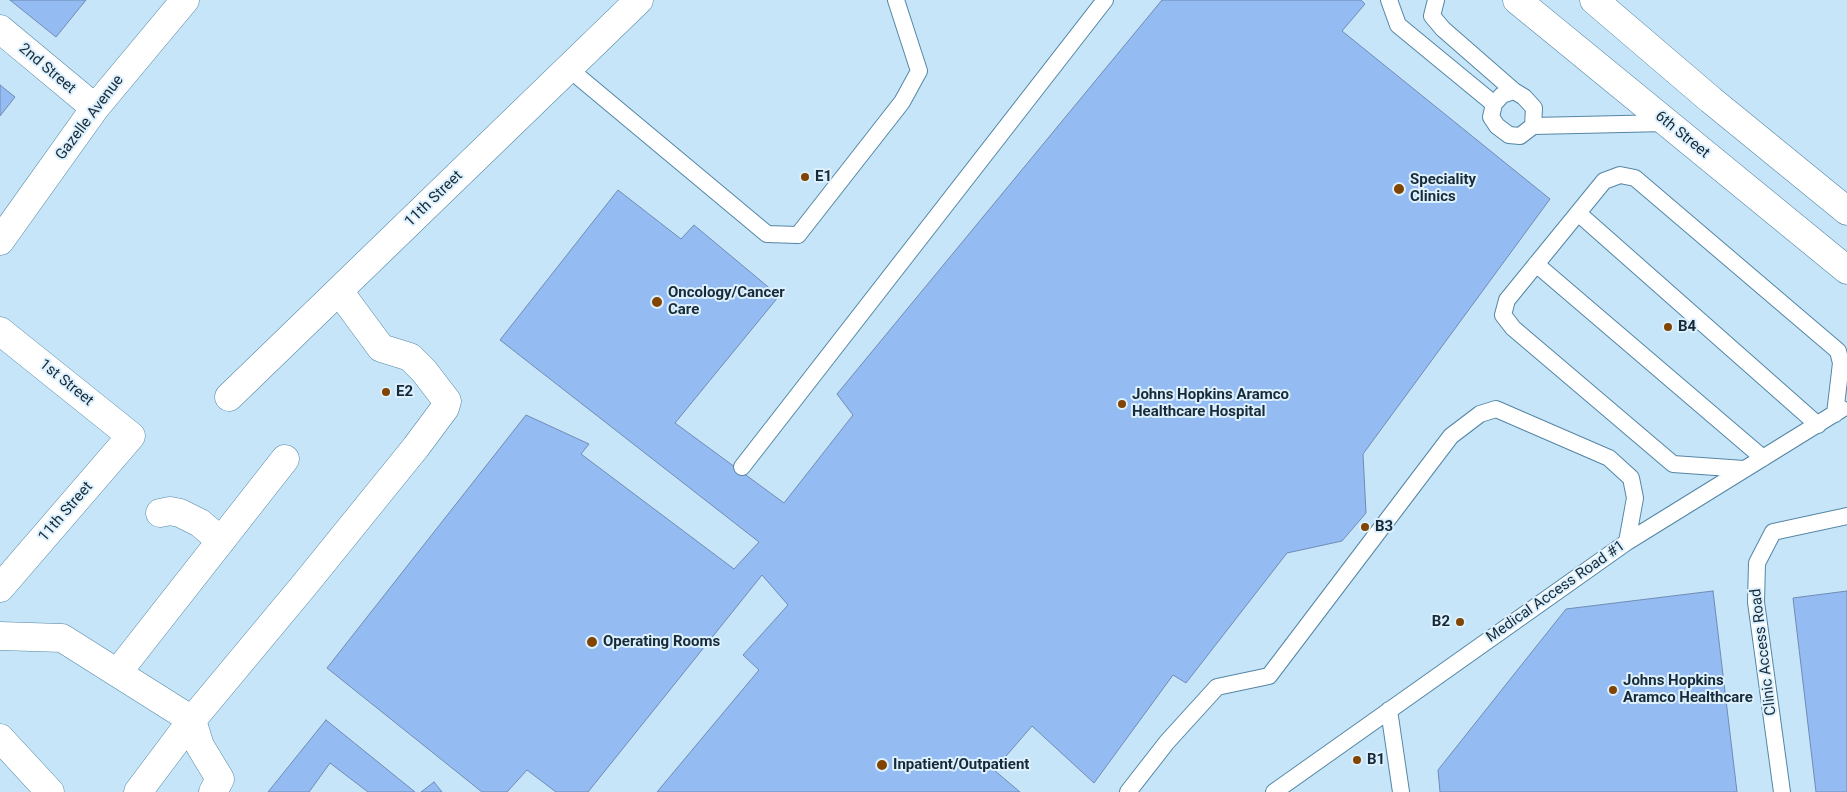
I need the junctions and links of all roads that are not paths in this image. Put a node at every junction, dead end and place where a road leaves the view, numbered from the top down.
1 (185, 0) edge
2 (639, 0) edge
3 (896, 0) edge
4 (1105, 0) edge
5 (1389, 0) edge
6 (1436, 0) edge
7 (1517, 0) edge
8 (1594, 0) edge
9 (0, 29) edge
10 (568, 68) junction
11 (1514, 91) junction
12 (1494, 104) junction
13 (95, 108) junction
14 (1667, 123) junction
15 (1533, 126) junction
16 (1847, 210) edge
17 (1578, 213) junction
18 (0, 241) edge
19 (1536, 264) junction
20 (1847, 270) edge
21 (339, 291) junction
22 (5, 344) edge
23 (229, 397) dead end
24 (1841, 410) edge
25 (1818, 425) junction
26 (131, 436) joint
27 (1763, 458) junction
28 (285, 459) dead end
29 (742, 467) dead end
30 (1744, 469) junction
31 (160, 513) dead end
32 (1847, 516) edge
33 (221, 542) junction
34 (1627, 542) junction
35 (0, 588) edge
36 (0, 636) edge
37 (118, 672) junction
38 (1389, 710) junction
39 (192, 720) junction
40 (0, 738) edge
41 (50, 792) edge
42 (138, 792) edge
43 (213, 792) edge
44 (1128, 792) edge
45 (1274, 792) edge
46 (1401, 792) edge
47 (1782, 792) edge

1 - 13 street, Gazelle Avenue
2 - 10 street, 11th Street
3 - 10 lane
4 - 29 lane
5 - 12 lane
6 - 11 lane
7 - 14 street, 6th Street
8 - 16 street
9 - 13 street, 2nd Street
10 - 21 street, 11th Street
11 - 12 lane
11 - 15 lane
12 - 15 lane
13 - 18 street, Gazelle Avenue
14 - 15 lane
14 - 20 street, 6th Street
17 - 19 lane
17 - 24 lane
17 - 25 lane
19 - 27 lane
19 - 30 lane
21 - 23 street, 11th Street
21 - 39 street
22 - 26 street, 1st Street
24 - 25 lane, Medical Access Road #1
25 - 27 lane, Medical Access Road #1
26 - 35 street, 11th Street
27 - 30 lane, Medical Access Road #1
28 - 33 street
30 - 34 lane, Medical Access Road #1
31 - 33 street
32 - 47 lane, Clinic Access Road
33 - 37 street
34 - 38 lane, Medical Access Road #1
34 - 44 lane
36 - 37 street
37 - 39 street
38 - 45 lane, Medical Access Road #1
38 - 46 lane
39 - 42 street
39 - 43 street
40 - 41 street

